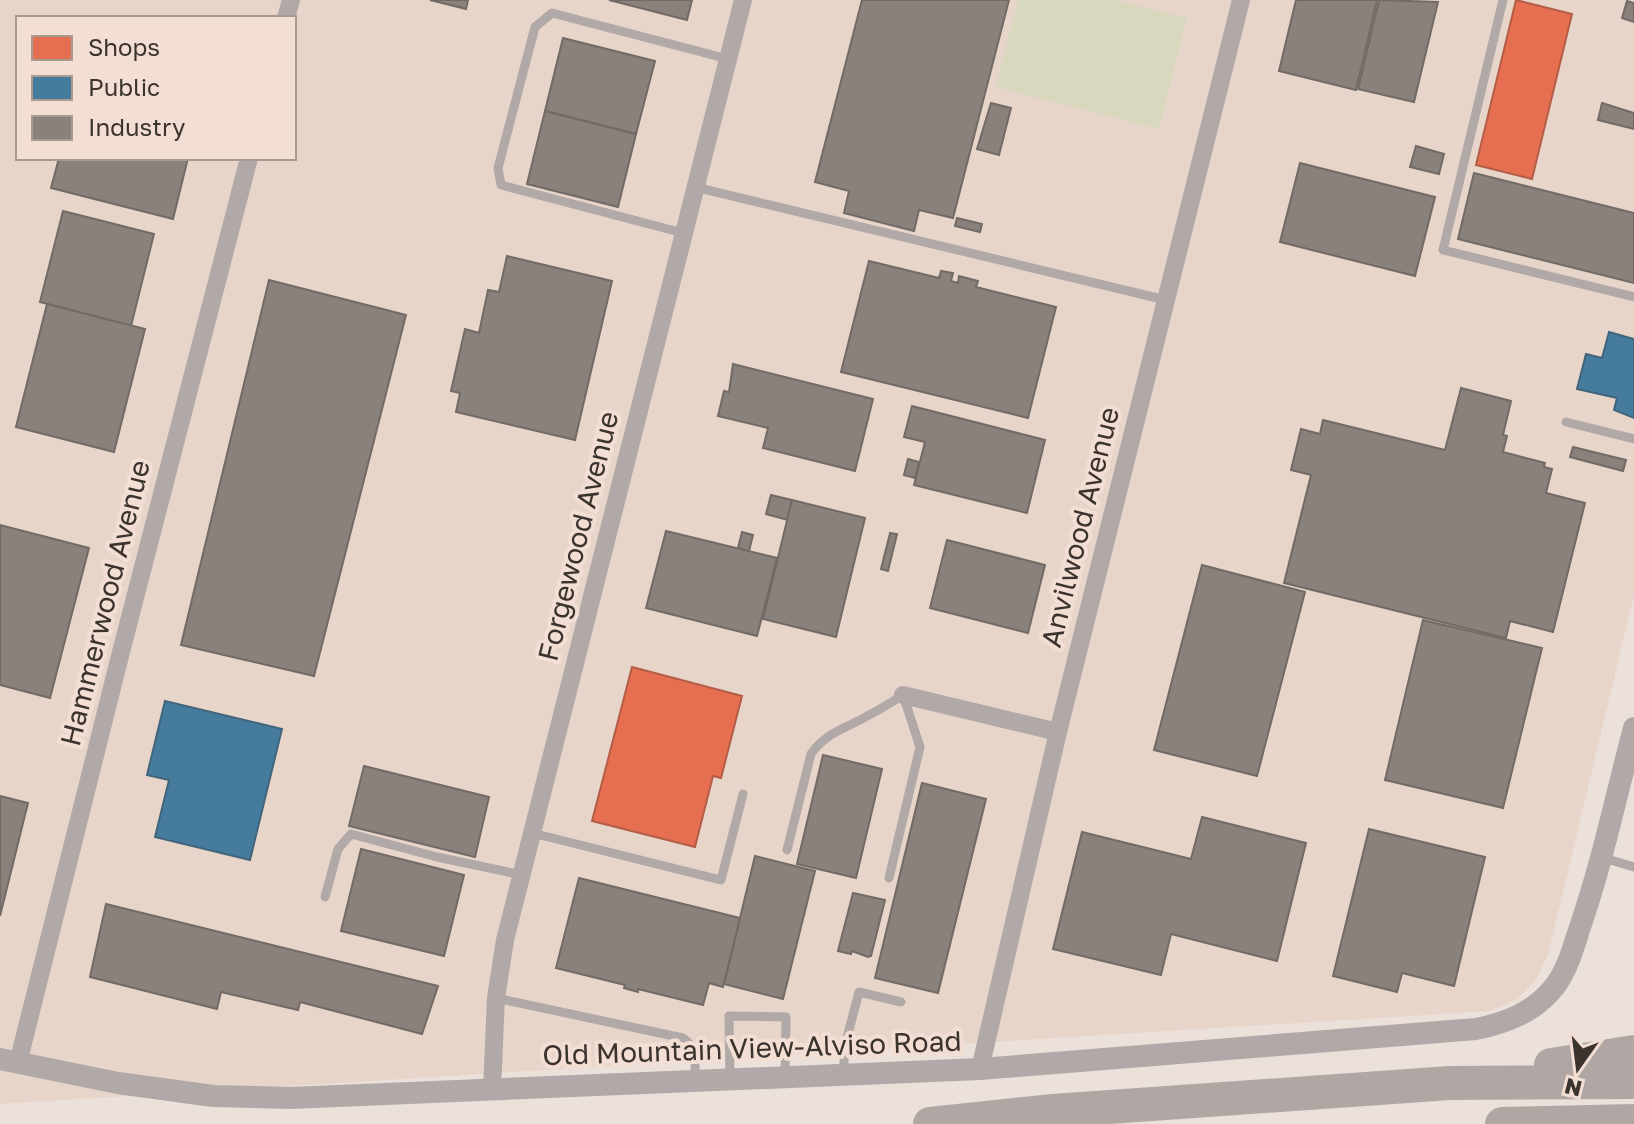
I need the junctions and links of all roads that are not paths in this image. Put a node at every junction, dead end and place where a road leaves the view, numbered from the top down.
1 (743, 0) edge
2 (1241, 0) edge
3 (1503, 0) edge
4 (728, 59) junction
5 (248, 160) edge
6 (695, 187) junction
7 (683, 233) junction
8 (1634, 297) edge
9 (1166, 300) junction
10 (1566, 422) dead end
11 (1634, 439) edge
12 (903, 695) junction
13 (1634, 728) edge
14 (1058, 732) junction
15 (743, 794) dead end
16 (532, 833) junction
17 (787, 850) dead end
18 (1600, 857) junction
19 (1634, 867) edge
20 (522, 875) junction
21 (889, 878) dead end
22 (325, 897) dead end
23 (496, 998) junction
24 (901, 1002) dead end
25 (1634, 1052) edge
26 (9, 1061) edge
27 (980, 1069) junction
28 (844, 1074) junction
29 (785, 1077) junction
30 (730, 1079) junction
31 (695, 1081) junction
32 (1634, 1082) edge
33 (1450, 1083) junction
34 (492, 1090) junction
35 (1634, 1121) edge
36 (930, 1124) edge
37 (1502, 1124) edge

1 - 4 street, Forgewood Avenue
2 - 9 street, Anvilwood Avenue
3 - 8 lane
4 - 6 street, Forgewood Avenue
4 - 7 lane
5 - 26 street, Hammerwood Avenue
6 - 7 street, Forgewood Avenue
6 - 9 lane
7 - 16 street, Forgewood Avenue
9 - 14 street, Anvilwood Avenue
10 - 11 lane
12 - 14 street
12 - 17 lane
12 - 21 lane
13 - 18 street
14 - 27 street, Anvilwood Avenue
15 - 16 lane
16 - 20 street, Forgewood Avenue
18 - 19 lane
18 - 27 street, Old Mountain View-Alviso Road
20 - 22 lane
20 - 23 street, Forgewood Avenue
23 - 31 lane
23 - 34 street, Forgewood Avenue
24 - 28 lane
25 - 33 highway
26 - 34 street, Old Mountain View-Alviso Road
27 - 28 street, Old Mountain View-Alviso Road
28 - 29 street, Old Mountain View-Alviso Road
29 - 30 street, Old Mountain View-Alviso Road
29 - 30 lane
30 - 31 street, Old Mountain View-Alviso Road
31 - 34 street, Old Mountain View-Alviso Road
32 - 33 highway
33 - 36 highway
35 - 37 highway

